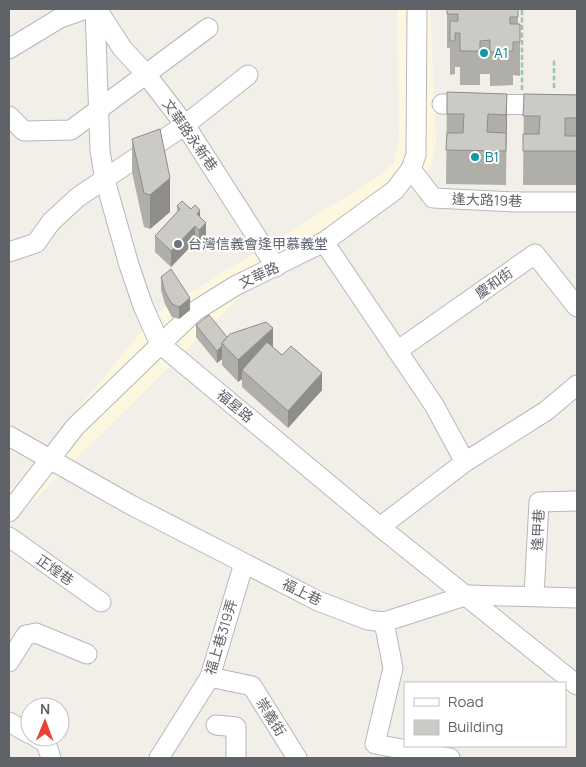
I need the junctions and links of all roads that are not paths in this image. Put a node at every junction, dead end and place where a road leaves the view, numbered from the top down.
1 (86, 9) edge
2 (96, 9) edge
3 (417, 9) edge
4 (208, 28) dead end
5 (9, 49) edge
6 (145, 73) junction
7 (248, 75) dead end
8 (442, 104) dead end
9 (577, 105) edge
10 (98, 110) junction
11 (9, 116) edge
12 (185, 125) junction
13 (412, 169) junction
14 (104, 180) junction
15 (577, 202) edge
16 (324, 242) junction
17 (9, 252) edge
18 (276, 267) junction
19 (577, 307) edge
20 (160, 344) junction
21 (397, 351) junction
22 (577, 385) edge
23 (9, 436) edge
24 (50, 459) junction
25 (466, 462) junction
26 (577, 501) edge
27 (9, 512) edge
28 (380, 527) junction
29 (9, 537) edge
30 (244, 563) junction
31 (468, 595) junction
32 (534, 596) junction
33 (577, 598) edge
34 (101, 602) dead end
35 (384, 622) junction
36 (87, 654) dead end
37 (9, 662) edge
38 (210, 677) junction
39 (577, 685) edge
40 (9, 722) edge
41 (216, 724) dead end
42 (20, 728) edge
43 (159, 758) edge
44 (236, 758) edge
45 (297, 758) edge
46 (450, 758) edge

1 - 5 street
2 - 6 street, 文華路永新巷
2 - 10 street, 福星路
3 - 13 street, 文華路
4 - 6 street
6 - 10 street
6 - 12 street, 文華路永新巷
7 - 12 street
8 - 9 street
10 - 11 street
10 - 14 street, 福星路
12 - 14 street
12 - 18 street, 文華路永新巷
13 - 15 street, 逢大路19巷
13 - 16 street, 文華路
14 - 17 street
14 - 20 street, 福星路
16 - 18 street, 文華路
16 - 21 street
18 - 20 street, 文華路
19 - 21 street, 慶和街
20 - 24 street, 文華路
20 - 28 street, 福星路
21 - 25 street
22 - 25 street
23 - 24 street, 福上巷
24 - 27 street, 文華路
24 - 30 street, 福上巷
25 - 28 street
26 - 32 street, 逢甲巷
28 - 31 street, 福星路
29 - 34 street, 正煌巷
30 - 35 street, 福上巷
30 - 38 street, 福上巷319弄
31 - 32 street
31 - 35 street
31 - 39 street, 福星路
32 - 33 street
35 - 46 street
36 - 37 street
38 - 43 street, 福上巷319弄
38 - 45 street, 崇義街
40 - 42 street
41 - 44 street

